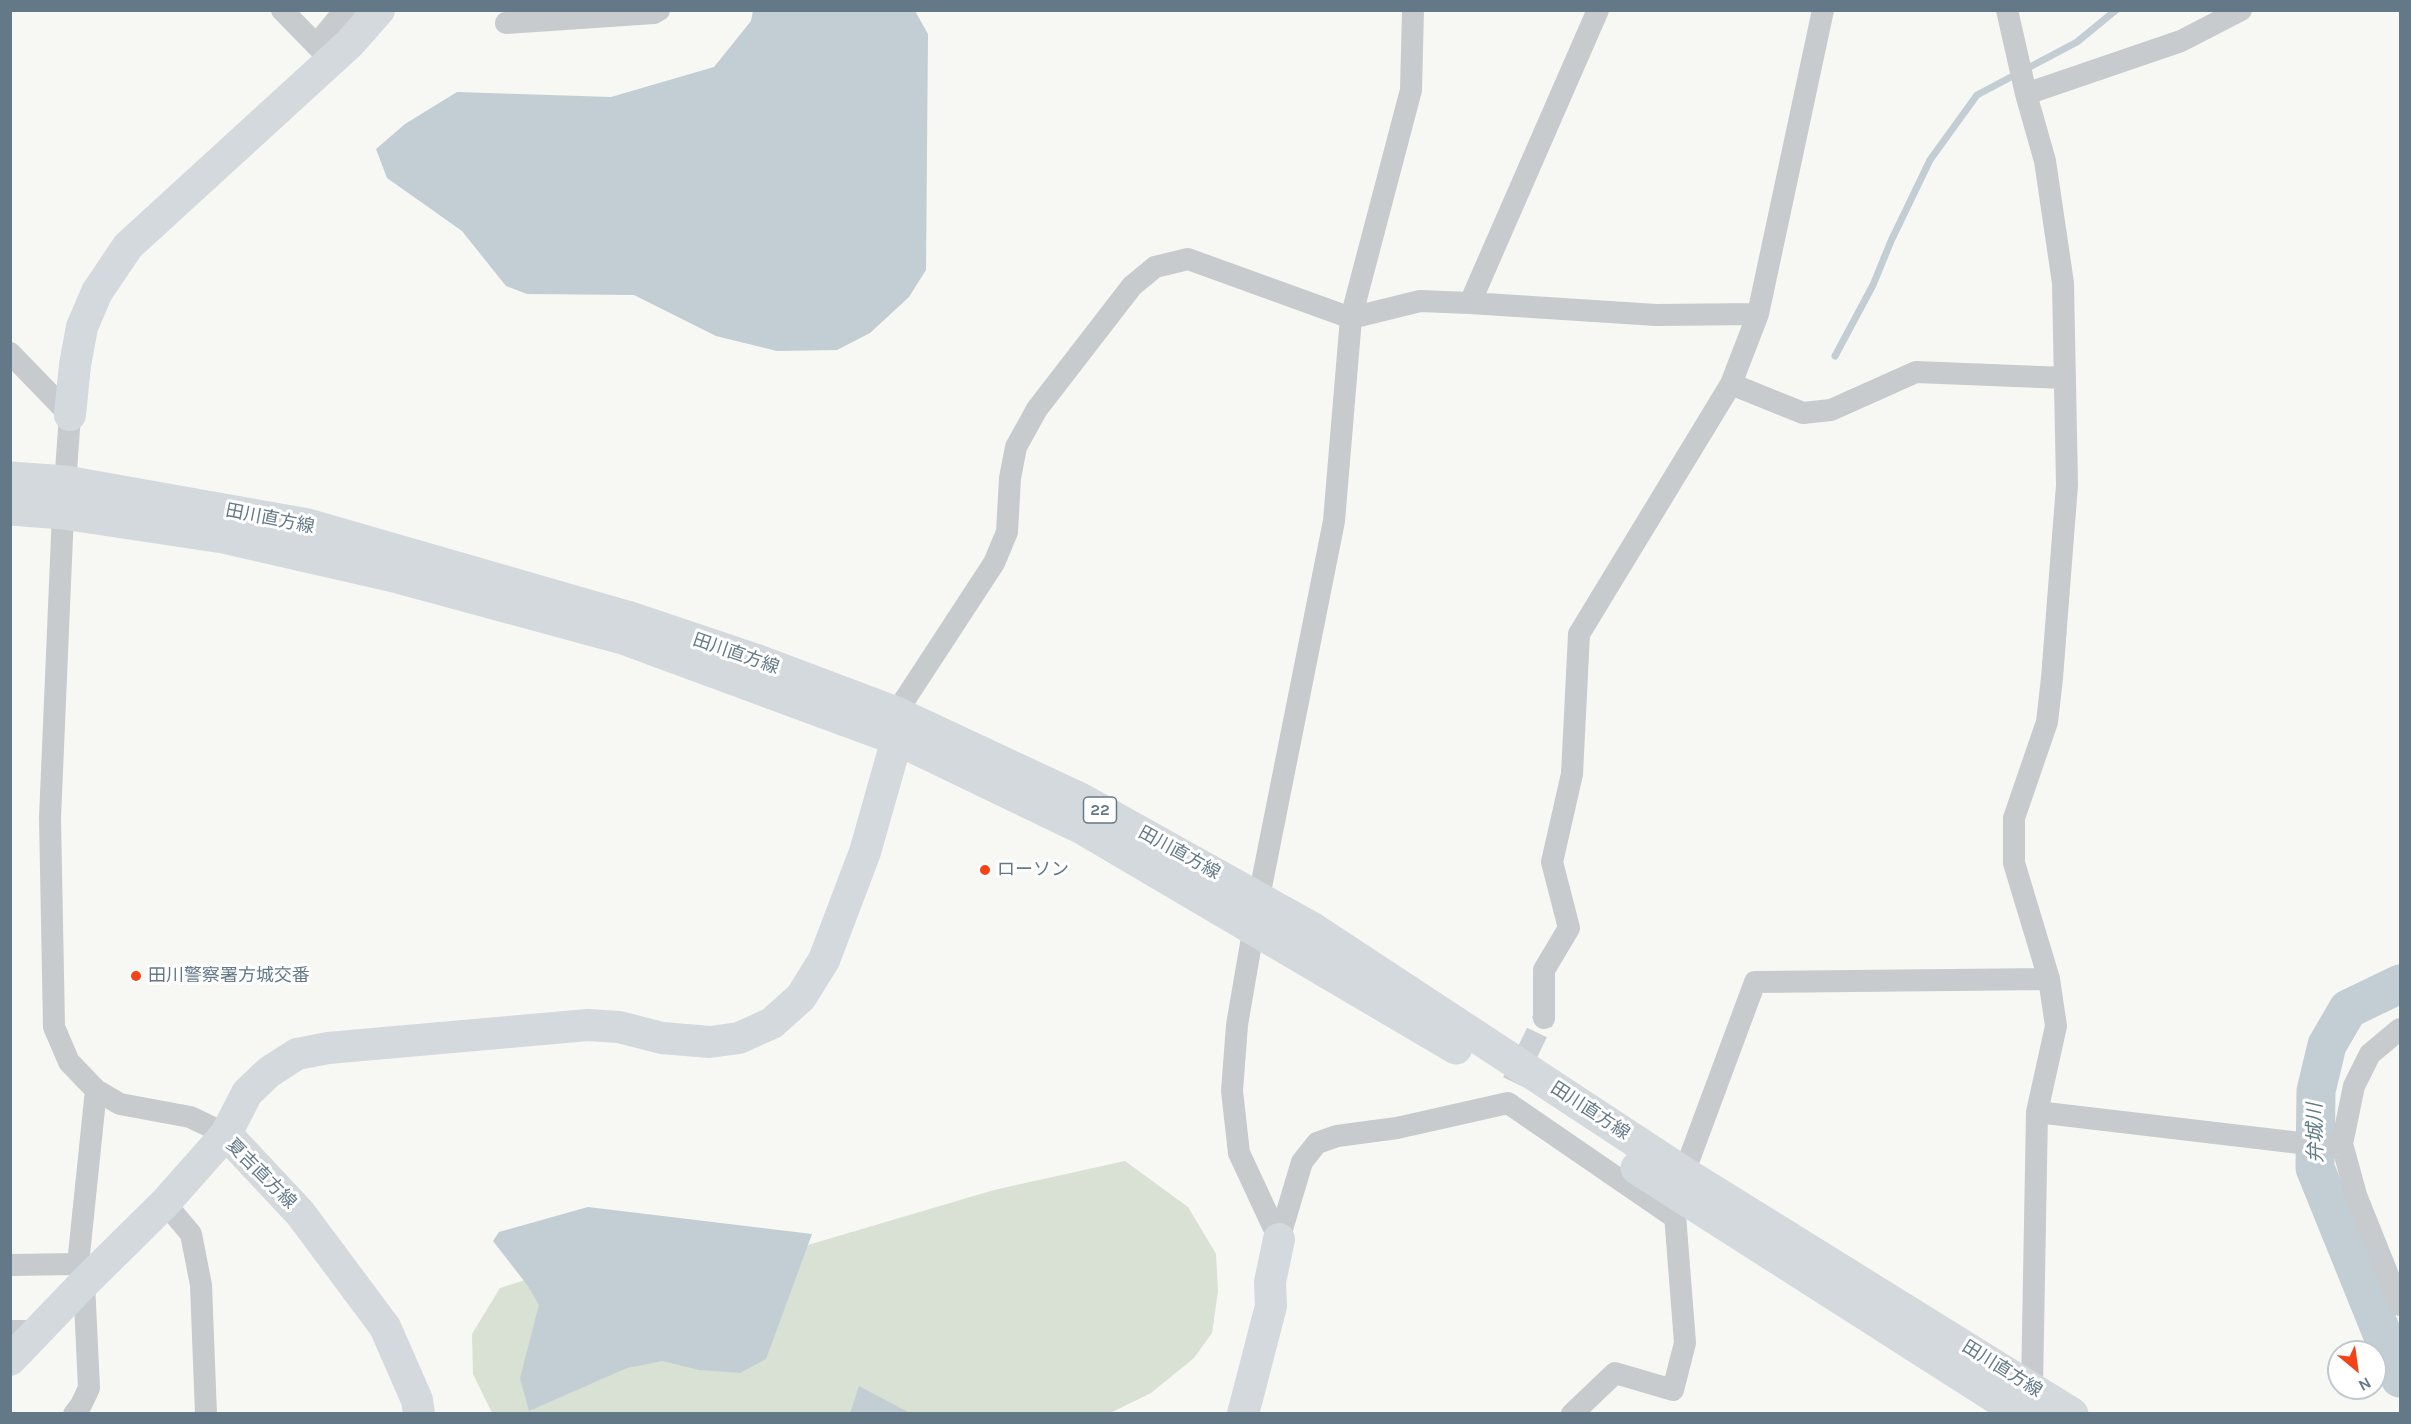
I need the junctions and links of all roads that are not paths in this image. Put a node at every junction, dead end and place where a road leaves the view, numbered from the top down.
1 (282, 10) edge
2 (345, 10) edge
3 (379, 10) edge
4 (659, 10) edge
5 (1413, 10) edge
6 (1598, 10) edge
7 (1823, 10) edge
8 (2007, 10) edge
9 (2241, 10) edge
10 (612, 13) edge
11 (506, 23) dead end
12 (324, 53) junction
13 (2026, 94) junction
14 (1470, 303) junction
15 (1758, 314) junction
16 (1351, 318) junction
17 (10, 353) edge
18 (2065, 378) junction
19 (1731, 384) junction
20 (70, 415) junction
21 (10, 478) edge
22 (64, 498) junction
23 (10, 509) edge
24 (897, 726) junction
25 (1257, 913) junction
26 (2049, 979) junction
27 (1544, 1018) tunnel mouth
28 (2400, 1029) edge
29 (96, 1090) junction
30 (1510, 1093) junction
31 (2037, 1112) junction
32 (226, 1134) junction
33 (2337, 1144) junction
34 (1678, 1195) junction
35 (165, 1203) junction
36 (1279, 1239) junction
37 (10, 1265) edge
38 (81, 1273) junction
39 (2400, 1305) edge
40 (24, 1331) edge
41 (10, 1360) edge
42 (2031, 1405) edge
43 (74, 1413) edge
44 (206, 1413) edge
45 (419, 1413) edge
46 (1243, 1413) edge
47 (1572, 1413) edge
48 (2072, 1413) edge

1 - 12 street
2 - 12 street
3 - 12 street
4 - 10 street
5 - 16 street
6 - 14 street
7 - 15 street
8 - 13 street
9 - 13 street
10 - 11 street
12 - 20 street
13 - 18 street
14 - 15 street
14 - 16 street
15 - 19 street
16 - 24 street
16 - 25 street
17 - 20 street
18 - 19 street
18 - 26 street
19 - 27 street
20 - 22 street
21 - 22 main road, 田川直方線 / 22
22 - 23 main road, 田川直方線 / 22
22 - 24 main road, 田川直方線 / 22
22 - 29 street
24 - 25 main road, 田川直方線 / 22
24 - 32 street
25 - 30 main road, 田川直方線 / 22
25 - 34 main road, 田川直方線 / 22
25 - 36 street
26 - 31 street
26 - 34 street
28 - 33 street
29 - 32 street
29 - 38 street
30 - 34 main road, 田川直方線 / 22
30 - 36 street
31 - 33 street
31 - 42 street
32 - 35 street, 夏吉直方線
32 - 45 street, 夏吉直方線
33 - 39 street
34 - 42 main road, 田川直方線 / 22
34 - 47 street
35 - 38 street, 夏吉直方線
35 - 44 street
36 - 46 street
37 - 38 street
38 - 40 street, 夏吉直方線
38 - 43 street
40 - 41 street, 夏吉直方線
42 - 48 main road, 田川直方線 / 22

